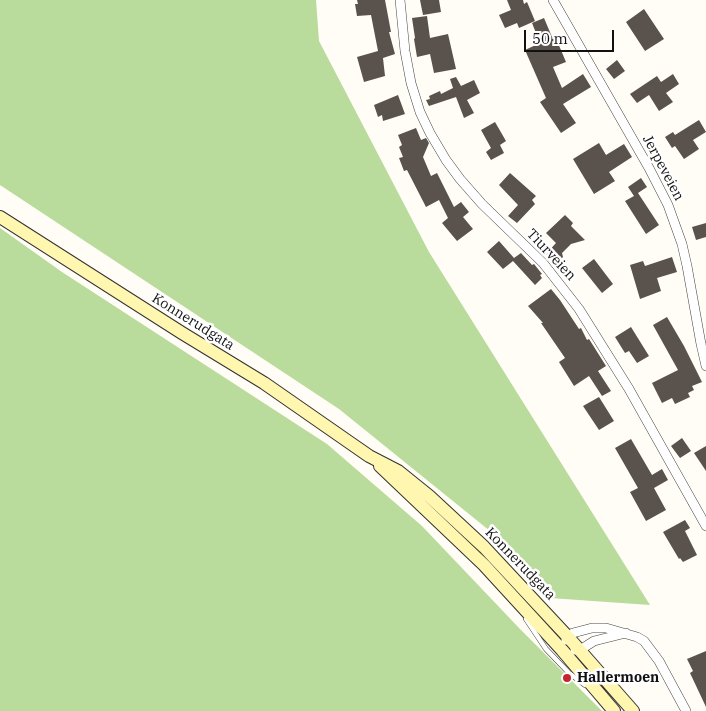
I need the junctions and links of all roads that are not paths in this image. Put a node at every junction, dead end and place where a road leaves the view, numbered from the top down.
1 (400, 0) edge
2 (553, 0) edge
3 (0, 217) edge
4 (706, 366) edge
5 (369, 456) junction
6 (706, 526) edge
7 (515, 598) junction
8 (626, 633) junction
9 (568, 637) junction
10 (562, 650) junction
11 (580, 650) junction
12 (597, 693) junction
13 (614, 711) edge
14 (633, 711) edge
15 (686, 711) edge

1 - 6 street, Tiurveien
2 - 4 street, Jerpeveien
3 - 5 main road, Konnerudgata
5 - 7 main road, Konnerudgata
5 - 9 main road, Konnerudgata
7 - 10 main road, Konnerudgata
7 - 12 lane
8 - 9 street
8 - 11 street
8 - 15 street
9 - 10 street
9 - 11 main road, Konnerudgata
10 - 11 street
10 - 12 main road, Konnerudgata
11 - 14 main road, Konnerudgata
12 - 13 main road, Konnerudgata

